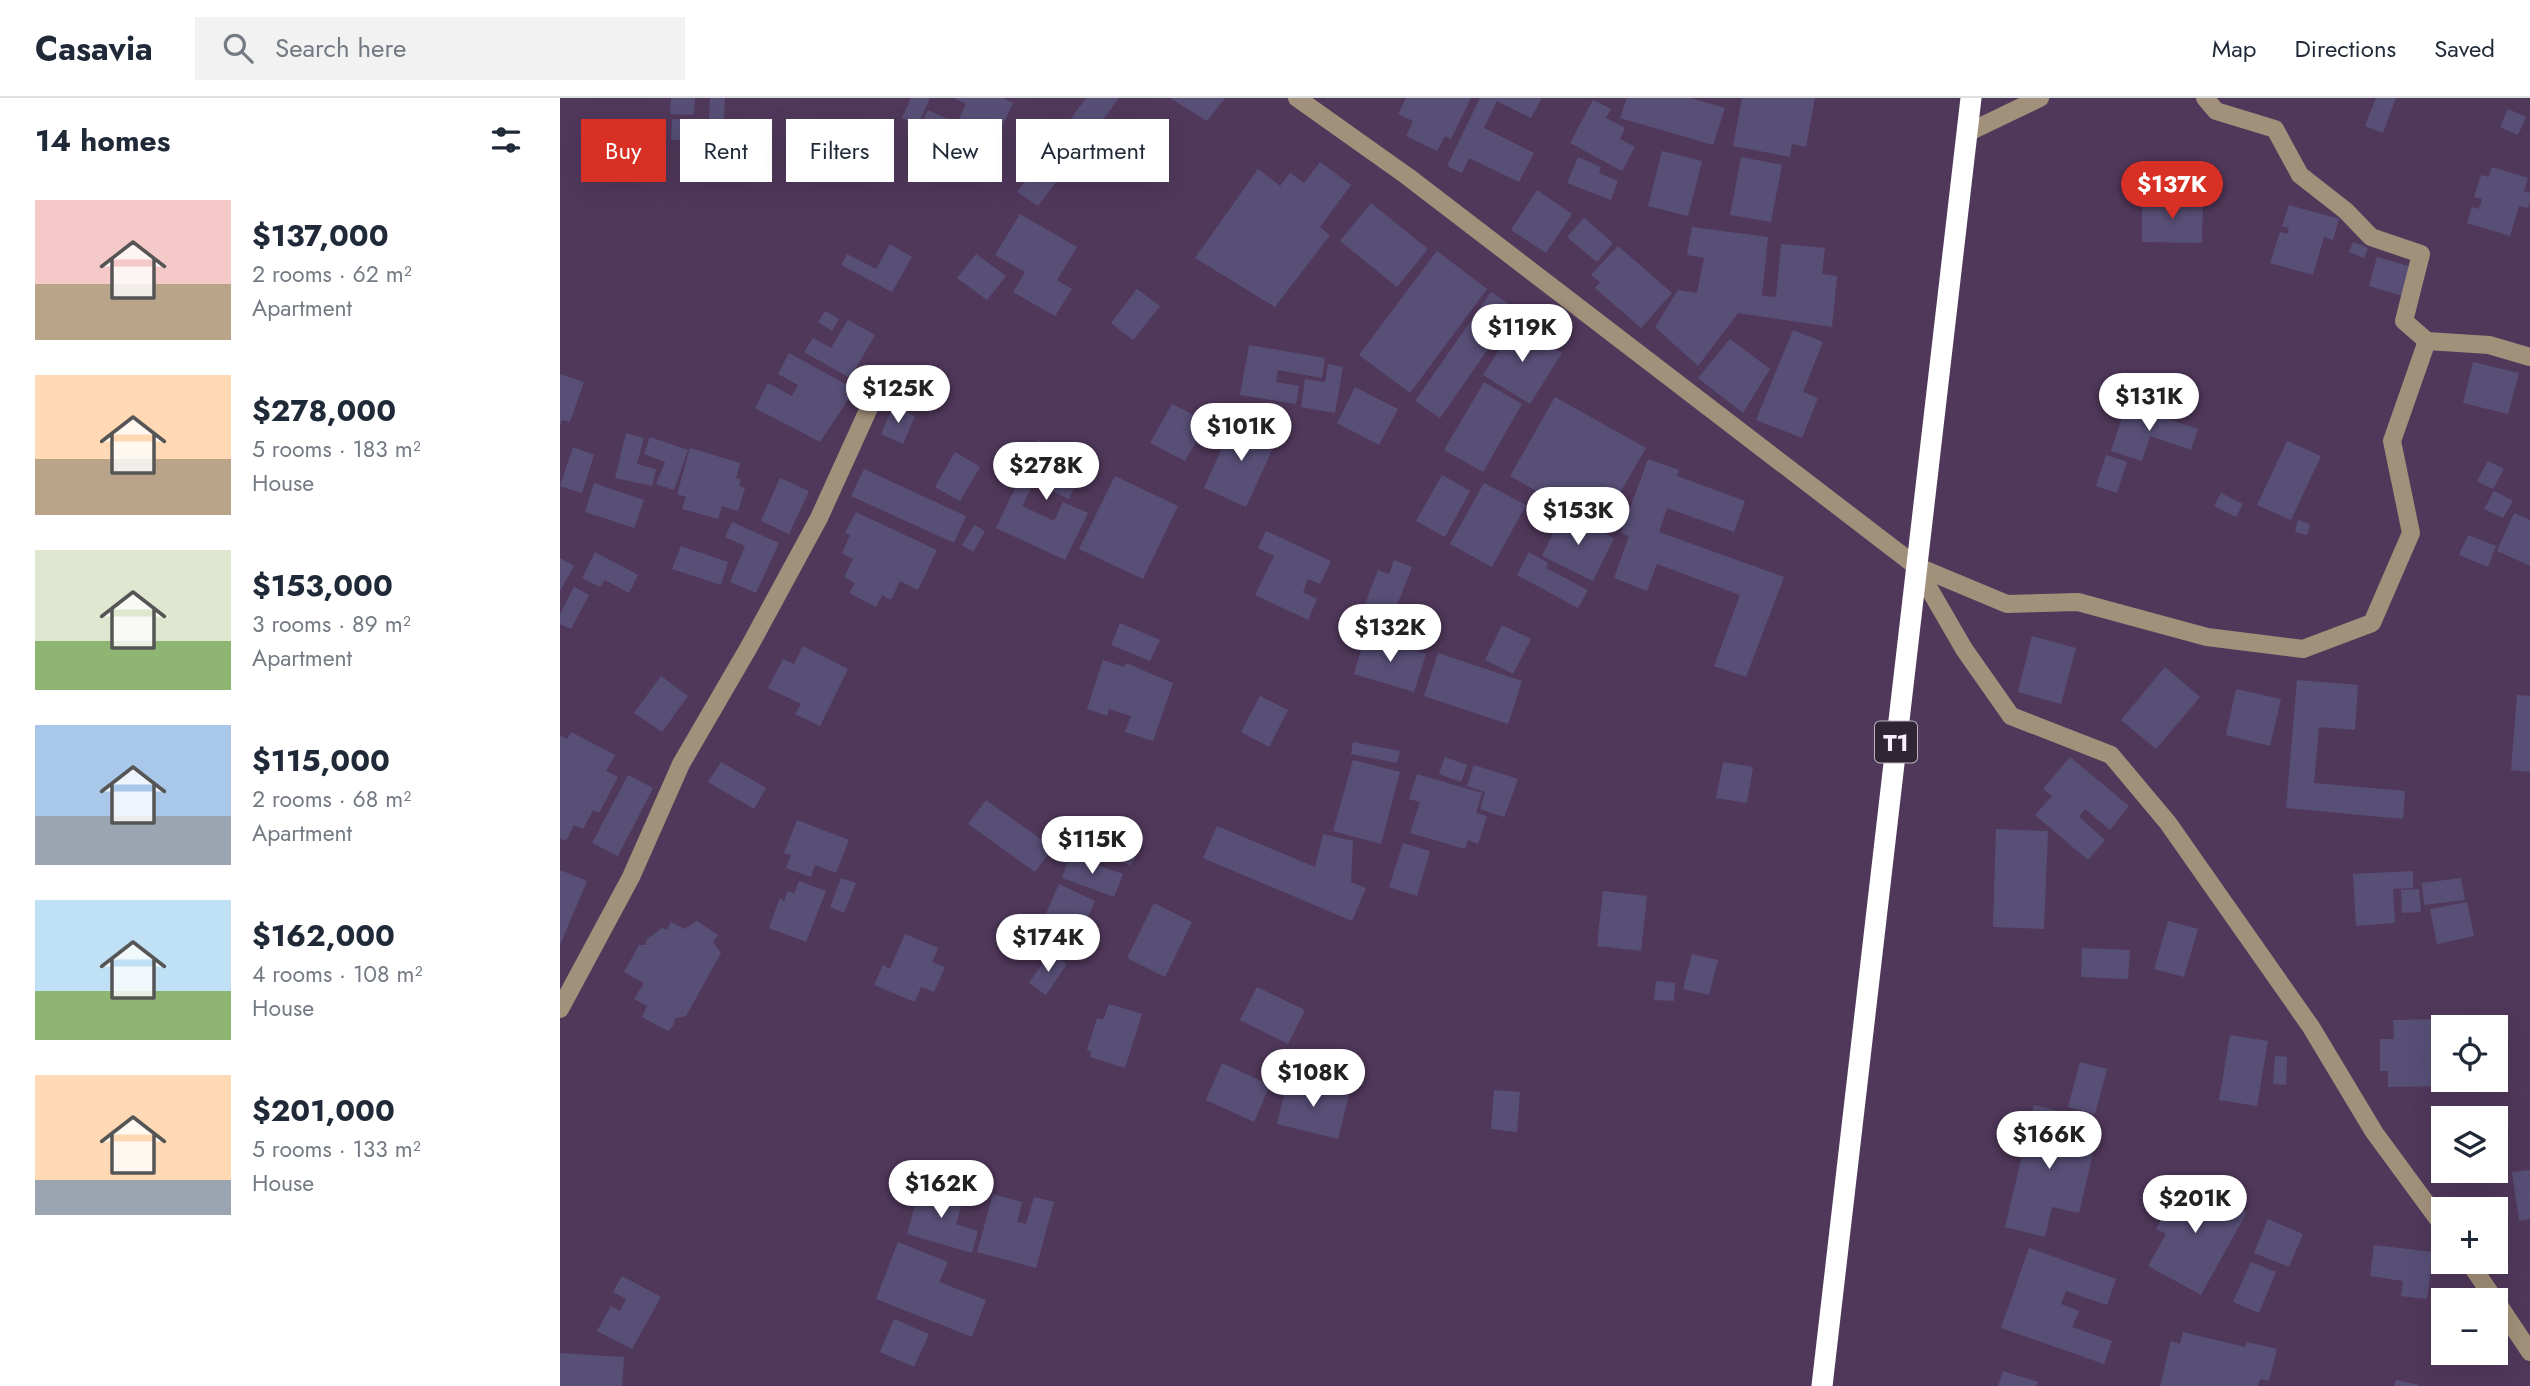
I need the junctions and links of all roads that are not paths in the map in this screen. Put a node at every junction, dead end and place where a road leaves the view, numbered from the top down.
1 (1297, 98) edge
2 (1971, 98) edge
3 (2040, 98) edge
4 (2204, 98) edge
5 (1967, 133) junction
6 (2427, 341) junction
7 (2530, 357) edge
8 (874, 397) dead end
9 (1916, 566) junction
10 (560, 1009) edge
11 (2431, 1210) edge
12 (2508, 1319) edge
13 (2530, 1352) edge
14 (1822, 1386) edge

1 - 9 street
2 - 5 highway, T1
3 - 5 street
4 - 6 street
5 - 9 highway, T1
6 - 7 street
6 - 9 street
8 - 10 street
9 - 11 street
9 - 14 highway, T1
12 - 13 street

